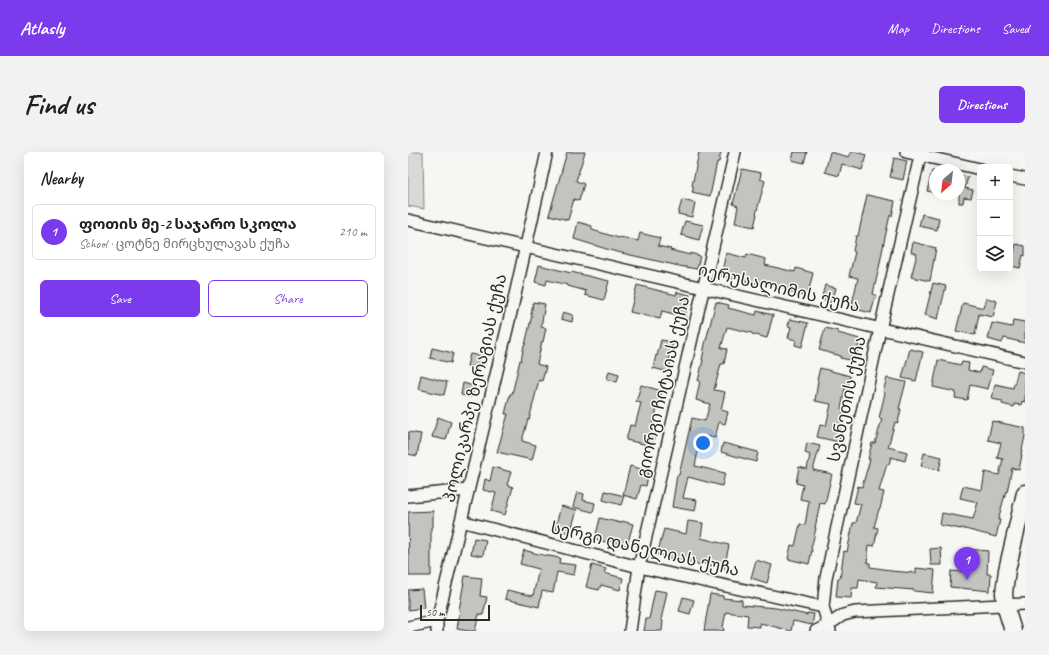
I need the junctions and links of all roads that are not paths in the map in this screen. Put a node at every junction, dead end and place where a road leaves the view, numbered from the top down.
1 (547, 152) edge
2 (735, 152) edge
3 (906, 152) edge
4 (921, 154) edge
5 (977, 168) edge
6 (1013, 177) edge
7 (1025, 179) edge
8 (408, 220) edge
9 (526, 247) junction
10 (703, 288) junction
11 (880, 329) junction
12 (1025, 362) edge
13 (468, 490) junction
14 (1025, 492) edge
15 (408, 496) edge
16 (461, 521) junction
17 (639, 567) junction
18 (1025, 604) edge
19 (1005, 605) junction
20 (823, 607) junction
21 (437, 626) edge
22 (408, 628) edge
23 (829, 628) edge
24 (630, 631) edge
25 (816, 631) edge
26 (1013, 631) edge

1 - 9 street, პოლიკარპე ზერაგიას ქუჩა
2 - 10 street, გიორგი ჩიტაიას ქუჩა
3 - 4 street
4 - 5 street
4 - 11 street, სვანეთის ქუჩა
6 - 7 street
8 - 9 street, იერუსალიმის ქუჩა
9 - 10 street, იერუსალიმის ქუჩა
9 - 13 street, პოლიკარპე ზერაგიას ქუჩა
10 - 11 street, იერუსალიმის ქუჩა
10 - 17 street, გიორგი ჩიტაიას ქუჩა
11 - 12 street, იერუსალიმის ქუჩა
11 - 20 street, სვანეთის ქუჩა
13 - 15 street
13 - 16 street, პოლიკარპე ზერაგიას ქუჩა
14 - 19 street
16 - 17 street, სერგი დანელიას ქუჩა
16 - 21 street, პოლიკარპე ზერაგიას ქუჩა
17 - 20 street, სერგი დანელიას ქუჩა
17 - 24 street, გიორგი ჩიტაიას ქუჩა
18 - 19 street
19 - 23 street
19 - 26 street
20 - 23 street, სვანეთის ქუჩა
21 - 22 street
23 - 25 street

